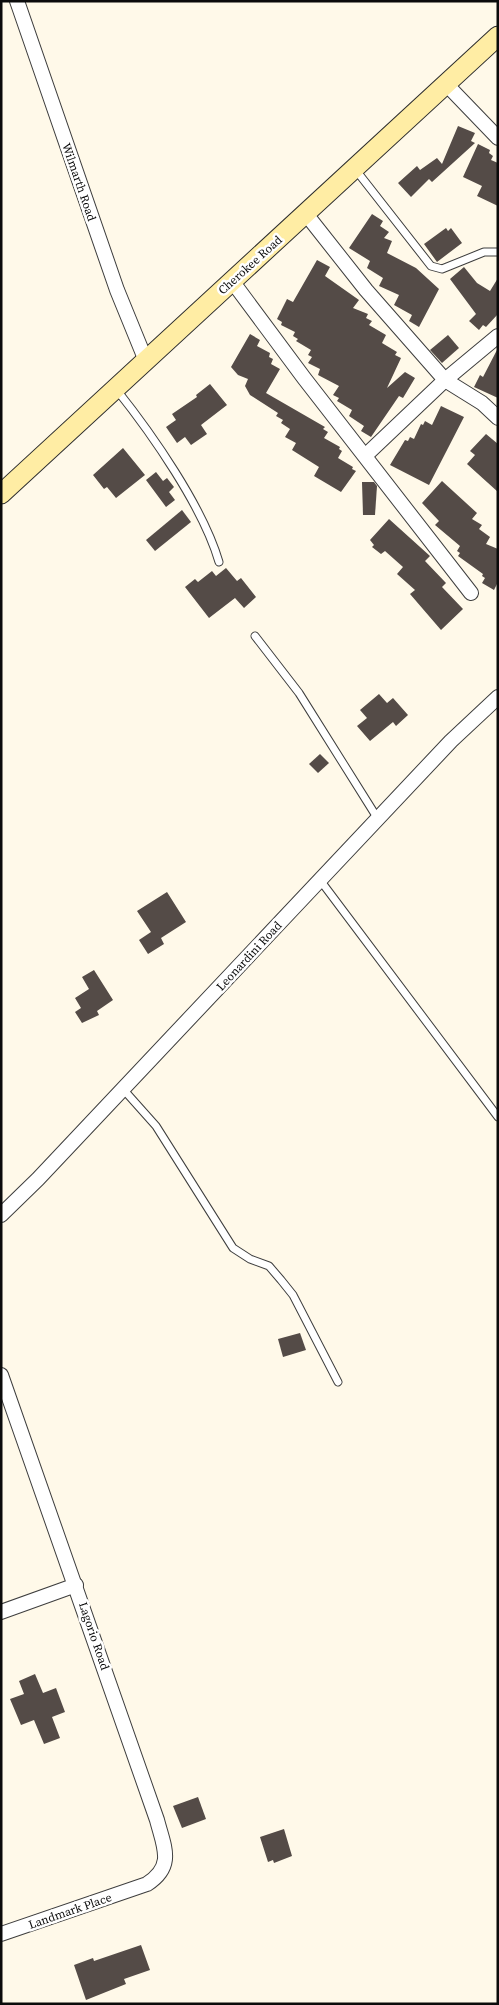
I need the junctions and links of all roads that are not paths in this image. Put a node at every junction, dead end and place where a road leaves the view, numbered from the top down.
1 (17, 1) edge
2 (498, 36) edge
3 (446, 84) junction
4 (498, 138) edge
5 (355, 169) junction
6 (306, 214) junction
7 (498, 252) edge
8 (232, 281) junction
9 (498, 336) edge
10 (146, 361) junction
11 (445, 380) junction
12 (115, 389) junction
13 (498, 418) edge
14 (366, 455) junction
15 (1, 494) edge
16 (219, 562) dead end
17 (471, 593) dead end
18 (255, 636) dead end
19 (498, 697) edge
20 (378, 819) junction
21 (320, 880) junction
22 (123, 1089) junction
23 (498, 1117) edge
24 (1, 1216) edge
25 (1, 1375) edge
26 (338, 1382) dead end
27 (76, 1585) junction
28 (1, 1612) edge
29 (138, 1887) joint
30 (1, 1934) edge

1 - 10 street, Wilmarth Road
2 - 3 street, Cherokee Road
3 - 4 street
3 - 5 street, Cherokee Road
5 - 6 street, Cherokee Road
5 - 7 lane
6 - 8 street, Cherokee Road
6 - 11 street
8 - 10 street, Cherokee Road
8 - 14 street
9 - 11 street
10 - 12 street, Cherokee Road
11 - 13 street
11 - 14 street
12 - 15 street, Cherokee Road
12 - 16 lane
14 - 17 street
18 - 20 lane
19 - 20 street, Leonardini Road
20 - 21 street, Leonardini Road
21 - 22 street, Leonardini Road
21 - 23 lane
22 - 24 street, Leonardini Road
22 - 26 lane
25 - 27 street, Lagorio Road
27 - 28 street
27 - 29 street, Lagorio Road
29 - 30 street, Landmark Place

